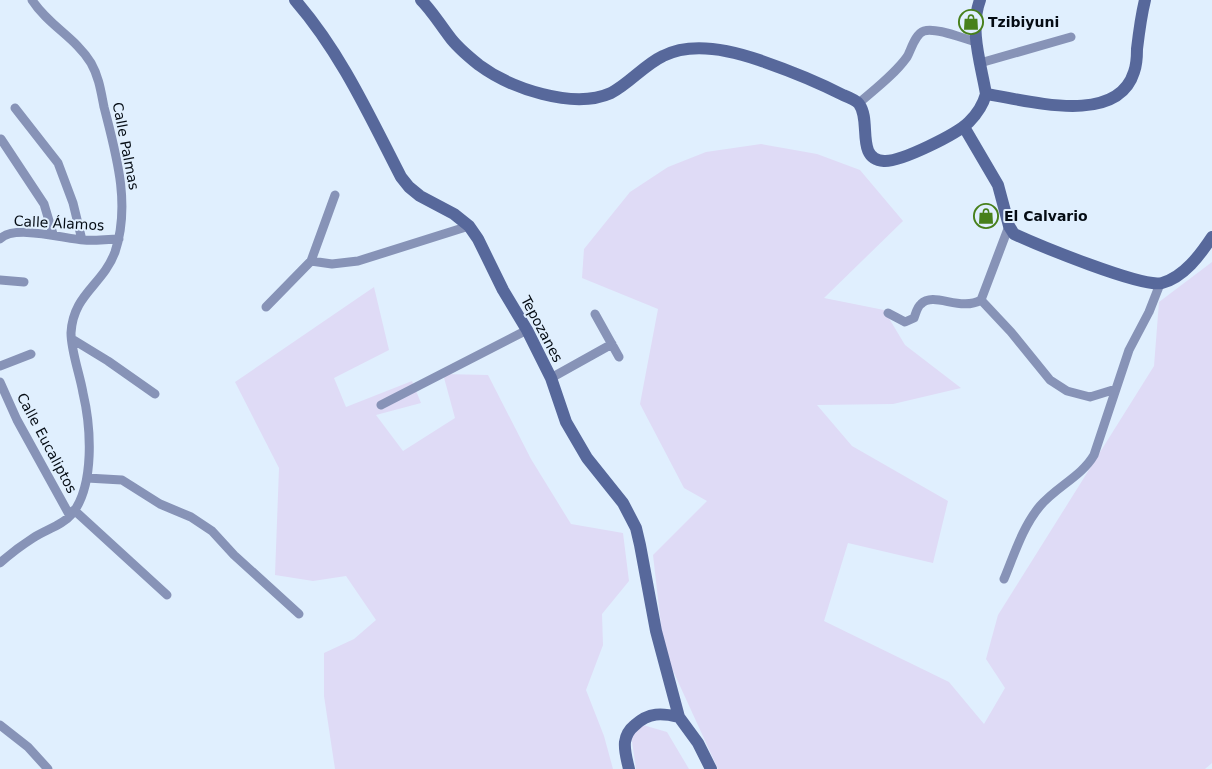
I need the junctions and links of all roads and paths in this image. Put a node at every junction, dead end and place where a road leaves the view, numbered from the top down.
1 (32, 0) edge
2 (295, 0) edge
3 (421, 0) edge
4 (1145, 0) edge
5 (976, 4) edge
6 (1072, 37) dead end
7 (977, 42) junction
8 (980, 63) junction
9 (986, 94) junction
10 (859, 103) junction
11 (15, 108) dead end
12 (964, 127) junction
13 (0, 140) edge
14 (334, 196) dead end
15 (468, 226) junction
16 (1009, 226) junction
17 (52, 234) junction
18 (1212, 237) edge
19 (0, 239) edge
20 (119, 239) junction
21 (82, 240) junction
22 (311, 261) junction
23 (0, 280) edge
24 (24, 282) dead end
25 (1160, 284) junction
26 (982, 300) junction
27 (266, 307) dead end
28 (888, 313) dead end
29 (595, 314) dead end
30 (527, 330) junction
31 (72, 339) junction
32 (612, 344) junction
33 (31, 354) dead end
34 (619, 357) dead end
35 (0, 366) edge
36 (551, 378) junction
37 (0, 382) edge
38 (1116, 389) junction
39 (155, 394) dead end
40 (381, 404) dead end
41 (87, 478) junction
42 (72, 513) junction
43 (0, 563) edge
44 (1004, 579) dead end
45 (167, 595) dead end
46 (299, 614) dead end
47 (679, 717) junction
48 (0, 725) edge
49 (48, 769) edge
50 (629, 769) edge
51 (711, 769) edge

1 - 20 street, Calle Palmas
2 - 15 street, Tepozanes
3 - 10 street
4 - 9 street
5 - 7 street
6 - 8 street
7 - 8 street
7 - 10 street
8 - 9 street
9 - 12 street
10 - 12 street
11 - 21 street
12 - 16 street
13 - 17 street
14 - 22 street
15 - 22 street
15 - 30 street, Tepozanes
16 - 25 street
16 - 26 street
17 - 19 street, Calle Álamos
17 - 21 street, Calle Álamos
18 - 25 street
20 - 21 street, Calle Álamos
20 - 31 street, Calle Palmas
22 - 27 street
23 - 24 street
25 - 38 street
26 - 28 street
26 - 38 street
29 - 32 street
30 - 36 street, Tepozanes
30 - 40 street
31 - 39 street
31 - 41 street, Calle Palmas
32 - 34 street
32 - 36 street
33 - 35 street
36 - 47 street, Tepozanes
37 - 42 street, Calle Eucaliptos
38 - 44 street
41 - 42 street, Calle Palmas
41 - 46 street
42 - 43 street
42 - 45 street, Calle Eucaliptos
47 - 50 street
47 - 51 street
48 - 49 street

